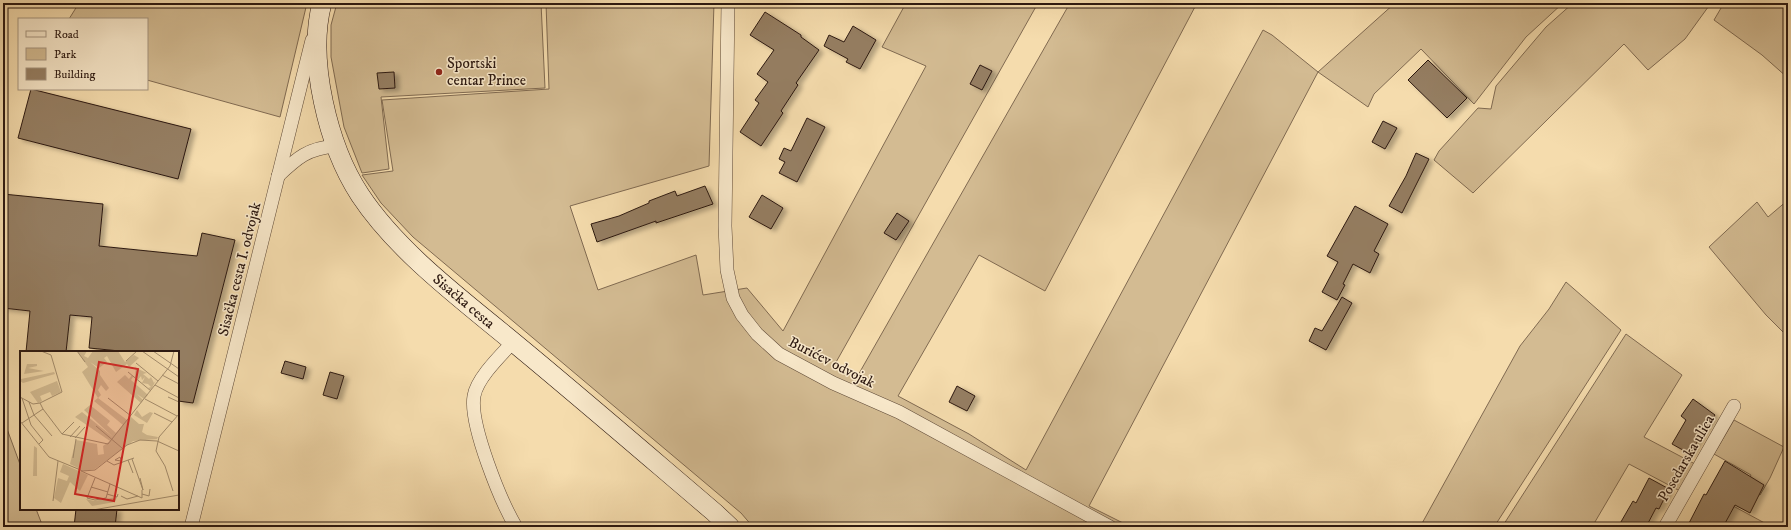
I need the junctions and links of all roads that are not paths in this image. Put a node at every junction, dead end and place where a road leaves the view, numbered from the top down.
1 (728, 3) edge
2 (320, 11) edge
3 (336, 146) junction
4 (278, 176) junction
5 (513, 342) junction
6 (1734, 406) dead end
7 (191, 527) edge
8 (516, 527) edge
9 (730, 527) edge
10 (1110, 527) edge
11 (1665, 527) edge

1 - 10 street, Burićev odvojak
2 - 3 main road, Sisačka cesta
2 - 4 street, Sisačka cesta I. odvojak
3 - 4 street
3 - 5 main road, Sisačka cesta
4 - 7 street, Sisačka cesta I. odvojak
5 - 8 street
5 - 9 main road, Sisačka cesta
6 - 11 street, Posedarska ulica

